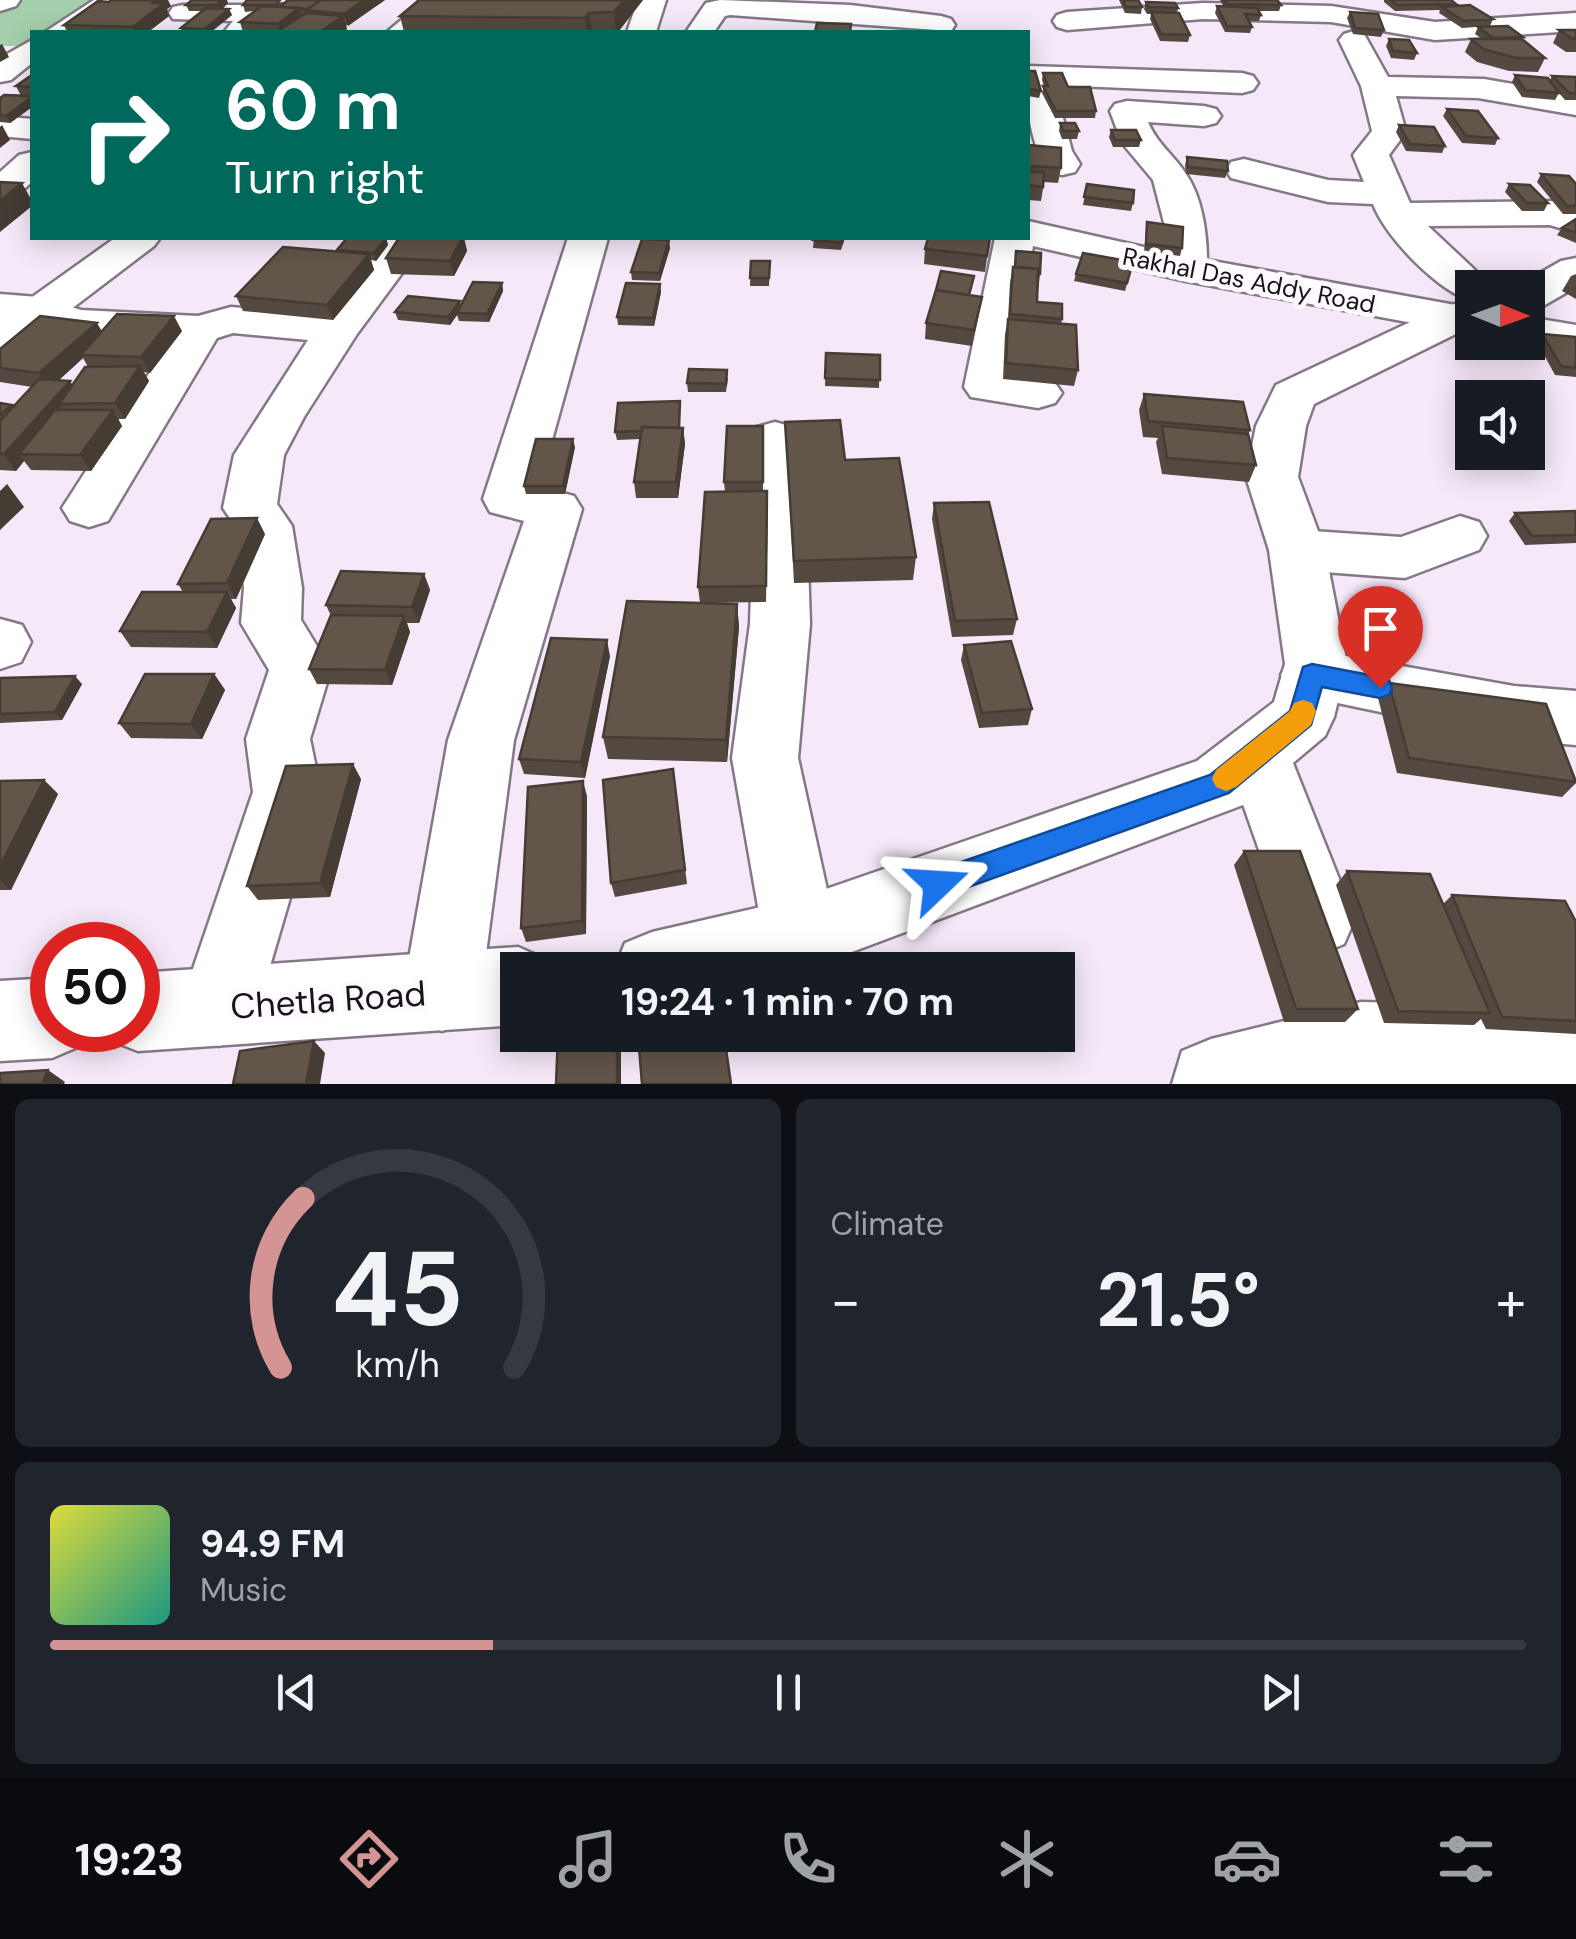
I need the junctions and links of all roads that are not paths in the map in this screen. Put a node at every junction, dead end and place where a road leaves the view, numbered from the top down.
1 (114, 0) edge
2 (443, 0) edge
3 (652, 0) edge
4 (1462, 0) edge
5 (1191, 5) edge
6 (190, 6) edge
7 (882, 9) edge
8 (1067, 22) dead end
9 (1576, 22) edge
10 (942, 23) edge
11 (1509, 27) junction
12 (63, 30) edge
13 (160, 30) edge
14 (241, 30) edge
15 (404, 30) edge
16 (643, 30) edge
17 (701, 30) edge
18 (1431, 38) junction
19 (1354, 40) junction
20 (24, 50) edge
21 (1548, 50) dead end
22 (0, 72) edge
23 (1032, 75) edge
24 (1242, 82) dead end
25 (1377, 86) junction
26 (1484, 89) junction
27 (1576, 106) edge
28 (1204, 116) dead end
29 (0, 126) edge
30 (30, 128) edge
31 (1062, 164) edge
32 (30, 165) edge
33 (1244, 170) dead end
34 (1524, 186) edge
35 (0, 191) edge
36 (1392, 204) junction
37 (1565, 217) edge
38 (1030, 233) edge
39 (137, 240) edge
40 (406, 240) edge
41 (587, 240) edge
42 (1014, 240) edge
43 (1186, 268) junction
44 (1576, 270) edge
45 (1545, 287) edge
46 (1455, 289) edge
47 (1455, 308) edge
48 (19, 309) edge
49 (1455, 316) edge
50 (200, 329) junction
51 (338, 330) junction
52 (1545, 333) edge
53 (1576, 338) edge
54 (0, 340) edge
55 (1038, 393) dead end
56 (776, 438) dead end
57 (89, 508) dead end
58 (1460, 536) dead end
59 (1297, 550) junction
60 (1312, 675) junction
61 (1568, 732) edge
62 (1258, 753) junction
63 (800, 935) junction
64 (728, 952) edge
65 (500, 987) edge
66 (442, 992) junction
67 (219, 1008) junction
68 (160, 1011) edge
69 (30, 1019) edge
70 (0, 1021) edge
71 (1361, 1042) junction
72 (1576, 1047) edge
73 (1212, 1080) dead end

1 - 12 street
2 - 15 street
3 - 16 street
4 - 11 street
5 - 8 street
5 - 18 street
5 - 19 street
6 - 13 street
6 - 14 street
7 - 10 street
7 - 17 street
9 - 11 street
11 - 18 street
11 - 21 street
18 - 19 street
18 - 26 street
19 - 25 street
20 - 22 street
23 - 24 street
23 - 31 street
25 - 26 street
25 - 36 street
26 - 27 street
28 - 43 street
29 - 30 street
32 - 35 street
33 - 36 street
34 - 37 street
36 - 37 street
36 - 46 street
38 - 43 street, Rakhal Das Addy Road
39 - 48 street
40 - 51 street
41 - 66 street
42 - 55 street
43 - 47 street, Rakhal Das Addy Road
44 - 45 street
48 - 50 street
48 - 54 street
49 - 59 street
50 - 51 street
50 - 57 street
51 - 67 street
52 - 53 street
56 - 63 street
58 - 59 street
59 - 60 street
60 - 61 street
60 - 62 street
62 - 63 street
62 - 71 street
63 - 64 street
65 - 66 street, Chetla Road
66 - 67 street, Chetla Road
67 - 68 street, Chetla Road
69 - 70 street
71 - 72 street
71 - 73 street

